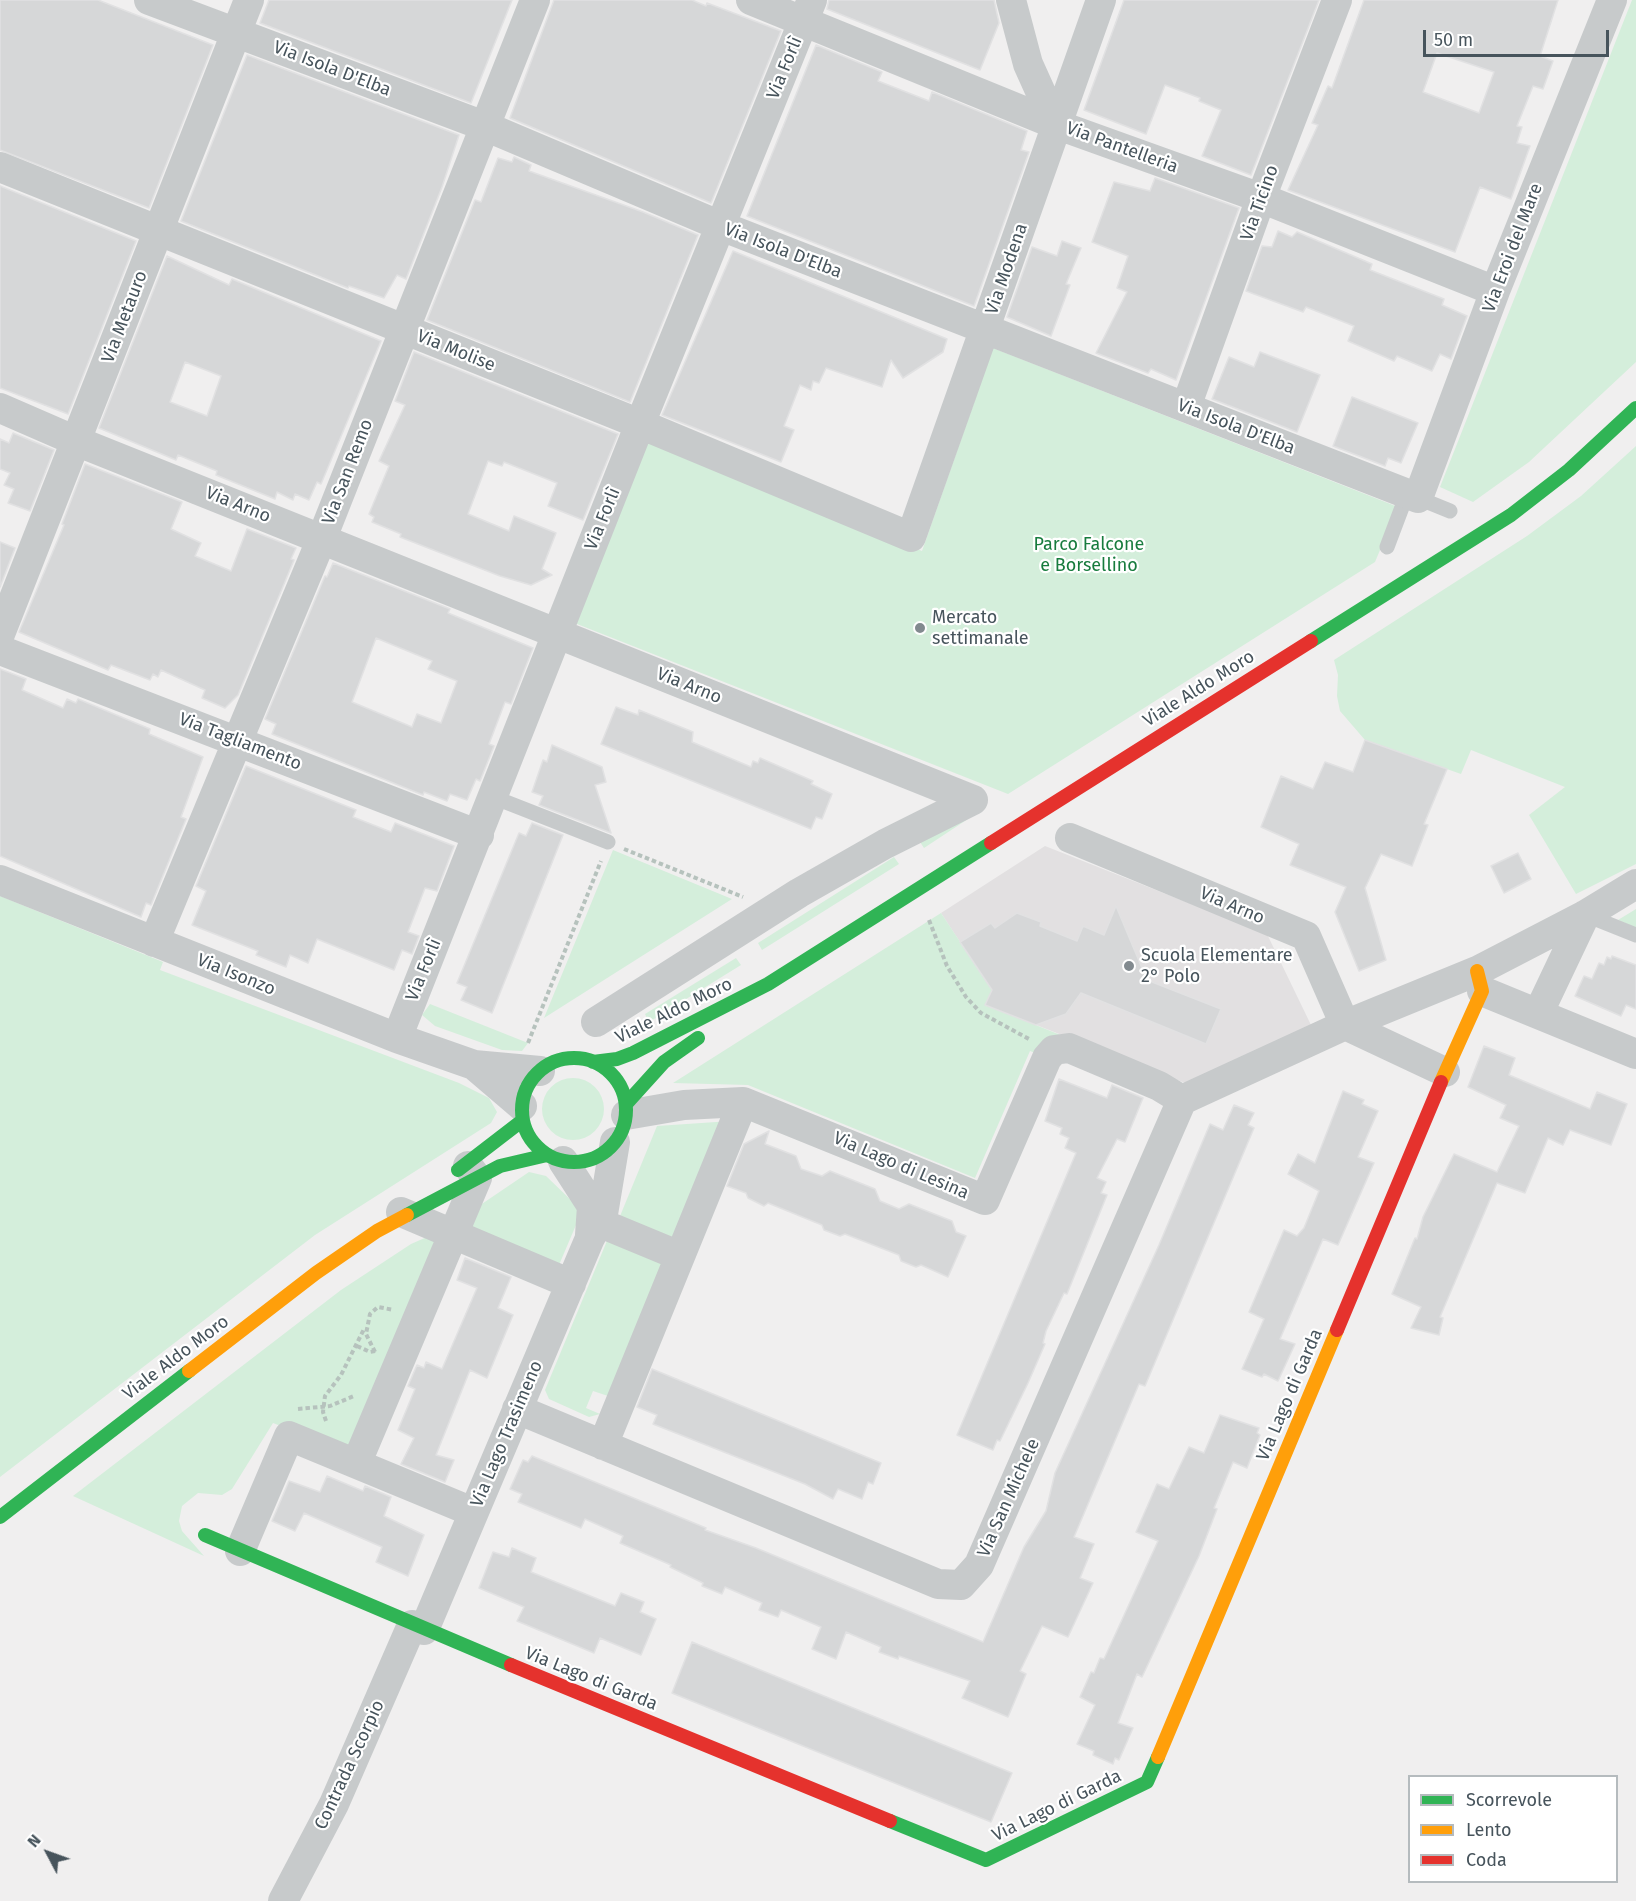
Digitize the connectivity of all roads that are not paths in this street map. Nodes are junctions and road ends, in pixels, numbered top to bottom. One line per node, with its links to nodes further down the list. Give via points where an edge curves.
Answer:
1 (149, 0): 10 (street, Via Isola D'Elba)
2 (249, 0): 10 (street, Via Metauro)
3 (536, 0): 12 (street, Via San Remo)
4 (751, 0): 9 (street, Via Pantelleria)
5 (1011, 0): 11 (street, via 1028,64)
6 (1101, 0): 11 (street, Via Modena)
7 (1337, 0): 14 (street, Via Ticino)
8 (1612, 0): 17 (street, Via Eroi del Mare)
9 (808, 10): 11 (street, Via Pantelleria); 15 (street, Via Forlì)
10 (236, 33): 12 (street, Via Isola D'Elba); 16 (street, Via Metauro)
11 (1055, 124): 14 (street, Via Pantelleria); 19 (street, Via Modena)
12 (487, 128): 15 (street, Via Isola D'Elba); 18 (street, Via San Remo)
13 (0, 166): 16 (street, Via Molise)
14 (1261, 198): 17 (street, Via Pantelleria); 20 (street, Via Ticino)
15 (720, 226): 19 (street, Via Isola D'Elba); 23 (street, Via Forlì)
16 (159, 229): 18 (street, Via Molise); 24 (street, Via Metauro)
17 (1495, 291): 25 (street, Via Eroi del Mare)
18 (404, 330): 23 (street, Via Molise); 28 (street, Via San Remo)
19 (986, 330): 20 (street, Via Isola D'Elba); 27 (street, Via Modena)
20 (1186, 407): 25 (street, Via Isola D'Elba)
21 (0, 408): 24 (street, Via Arno)
22 (1636, 408): 44 (main road, Viale Aldo Moro, via 1569,470 1511,515)
23 (640, 424): 27 (street, Via Molise); 31 (street, Via Forlì)
24 (76, 441): 28 (street, Via Arno); 30 (street, Via Metauro)
25 (1413, 496): 26 (lane); 29 (lane)
26 (1450, 511)
27 (911, 537)
28 (322, 538): 31 (street, Via Arno); 33 (street, Via San Remo)
29 (1387, 547)
30 (0, 634)
31 (557, 634): 34 (street, Via Forlì); 46 (street, Via Arno, via 973,800 885,844)
32 (0, 650): 33 (street, Via Tagliamento)
33 (239, 742): 35 (street, Via Tagliamento); 42 (street, Via San Remo)
34 (494, 797): 35 (street, Via Forlì); 37 (lane)
35 (479, 835): 48 (street, Via Forlì)
36 (1070, 838): 47 (street, Via Arno, via 1306,936)
37 (608, 842)
38 (0, 880): 42 (street, Via Isonzo)
39 (1636, 884): 40 (street)
40 (1585, 915): 41 (lane); 43 (street); 45 (street)
41 (1636, 935)
42 (154, 942): 48 (street, Via Isonzo)
43 (1480, 981): 45 (street); 47 (street); 53 (main road, Via Lago di Garda)
44 (768, 984): 51 (main road, Viale Aldo Moro, via 633,1053); 56 (main road, Viale Aldo Moro, via 664,1062)
45 (1538, 1014): 49 (street)
46 (596, 1022)
47 (1345, 1025): 53 (street); 54 (street)
48 (397, 1038): 52 (street, Via Isonzo)
49 (1636, 1054)
50 (531, 1061): 51 (main road, Viale Aldo Moro); 52 (street); 57 (main road, via 531,1081)
51 (593, 1062): 56 (main road, Viale Aldo Moro, via 619,1082)
52 (474, 1065): 57 (street)
53 (1445, 1072): 73 (main road, Via Lago di Garda, via 1147,1782 986,1860)
54 (1182, 1100): 55 (street, Via Lago di Lesina, via 1159,1086 1069,1048 1054,1050 1047,1058 985,1200); 67 (street, Via San Michele, via 979,1566 961,1585 938,1584)
55 (743, 1102): 56 (street, Via Lago di Lesina); 64 (street)
56 (626, 1109): 58 (main road, Viale Aldo Moro)
57 (522, 1113): 59 (main road, via 532,1140); 60 (main road, Viale Aldo Moro)
58 (615, 1142): 59 (main road, Viale Aldo Moro, via 592,1159); 62 (street, Via Lago Trasimeno, via 606,1205)
59 (555, 1158): 60 (main road, Viale Aldo Moro); 62 (street, via 592,1206)
60 (472, 1171): 61 (main road, Viale Aldo Moro); 63 (street)
61 (403, 1213): 63 (street); 70 (main road, Viale Aldo Moro, via 316,1273)
62 (594, 1227): 64 (street); 65 (street, Via Lago Trasimeno)
63 (452, 1234): 65 (street); 68 (street)
64 (680, 1256): 67 (street)
65 (571, 1284): 66 (street, Via Lago Trasimeno)
66 (517, 1409): 67 (street, Via San Michele); 69 (street, Via Lago Trasimeno)
67 (603, 1445)
68 (357, 1462): 69 (street); 72 (street, via 290,1436)
69 (473, 1512): 73 (street, Via Lago Trasimeno)
70 (0, 1517)
71 (205, 1535): 72 (main road, Via Lago di Garda)
72 (240, 1551): 73 (main road, Via Lago di Garda)
73 (418, 1628): 74 (street, Contrada Scorpio)
74 (283, 1901)

